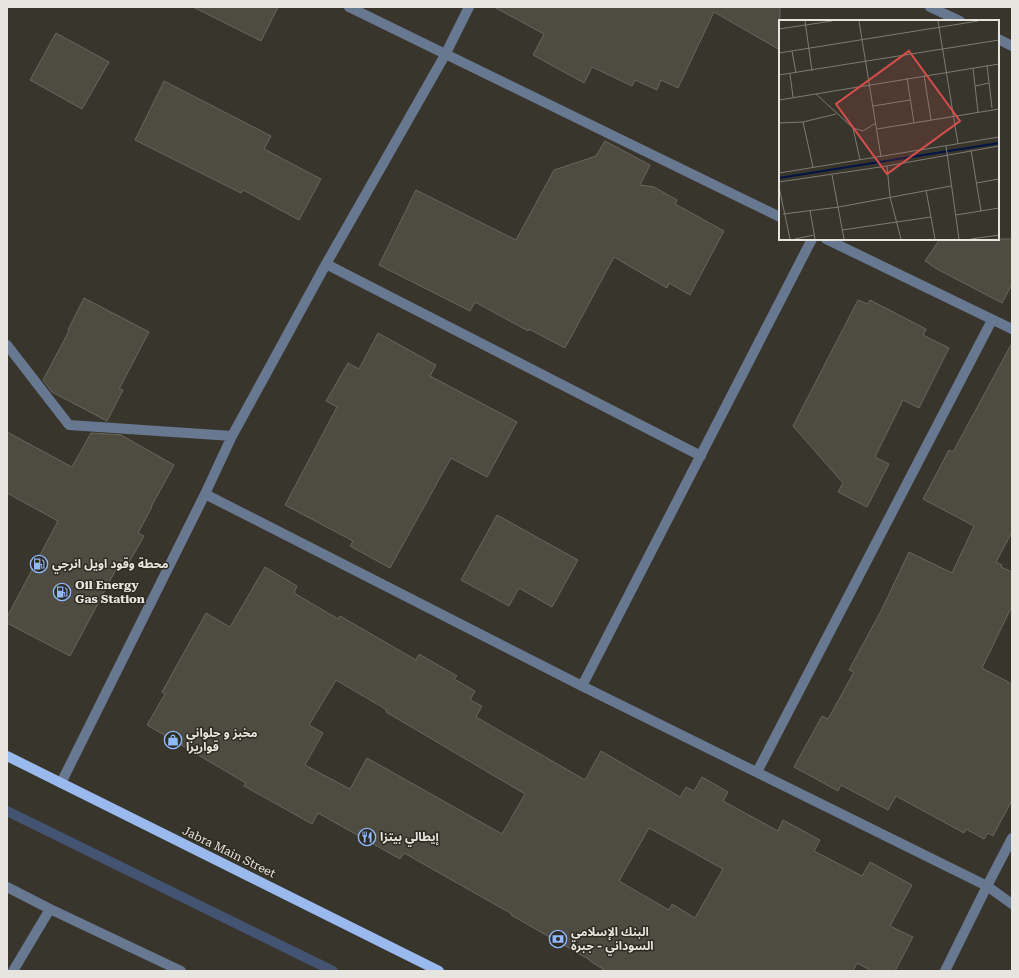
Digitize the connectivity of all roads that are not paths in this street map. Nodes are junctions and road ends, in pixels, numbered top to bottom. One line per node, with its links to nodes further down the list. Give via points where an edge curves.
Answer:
1 (349, 7): 7 (street)
2 (469, 7): 7 (street)
3 (930, 7): 4 (street)
4 (958, 20)
5 (999, 40): 6 (street)
6 (1012, 46)
7 (445, 55): 8 (street); 11 (street)
8 (779, 217)
9 (811, 240): 16 (street)
10 (828, 240): 12 (street)
11 (326, 264): 15 (street); 16 (street)
12 (992, 320): 13 (street); 20 (street)
13 (1012, 329)
14 (7, 345): 15 (street, via 68,425)
15 (232, 436): 17 (street)
16 (701, 456): 18 (street)
17 (205, 494): 18 (street); 21 (street)
18 (582, 686): 20 (street)
19 (7, 756): 21 (main road, Jabra Main Street)
20 (757, 772): 23 (street)
21 (61, 783): 29 (main road, Jabra Main Street)
22 (1012, 838): 23 (street)
23 (986, 886): 25 (street); 30 (street)
24 (7, 887): 26 (street)
25 (1012, 904)
26 (50, 909): 27 (street); 28 (street)
27 (13, 971)
28 (181, 971)
29 (439, 971)
30 (946, 971)

